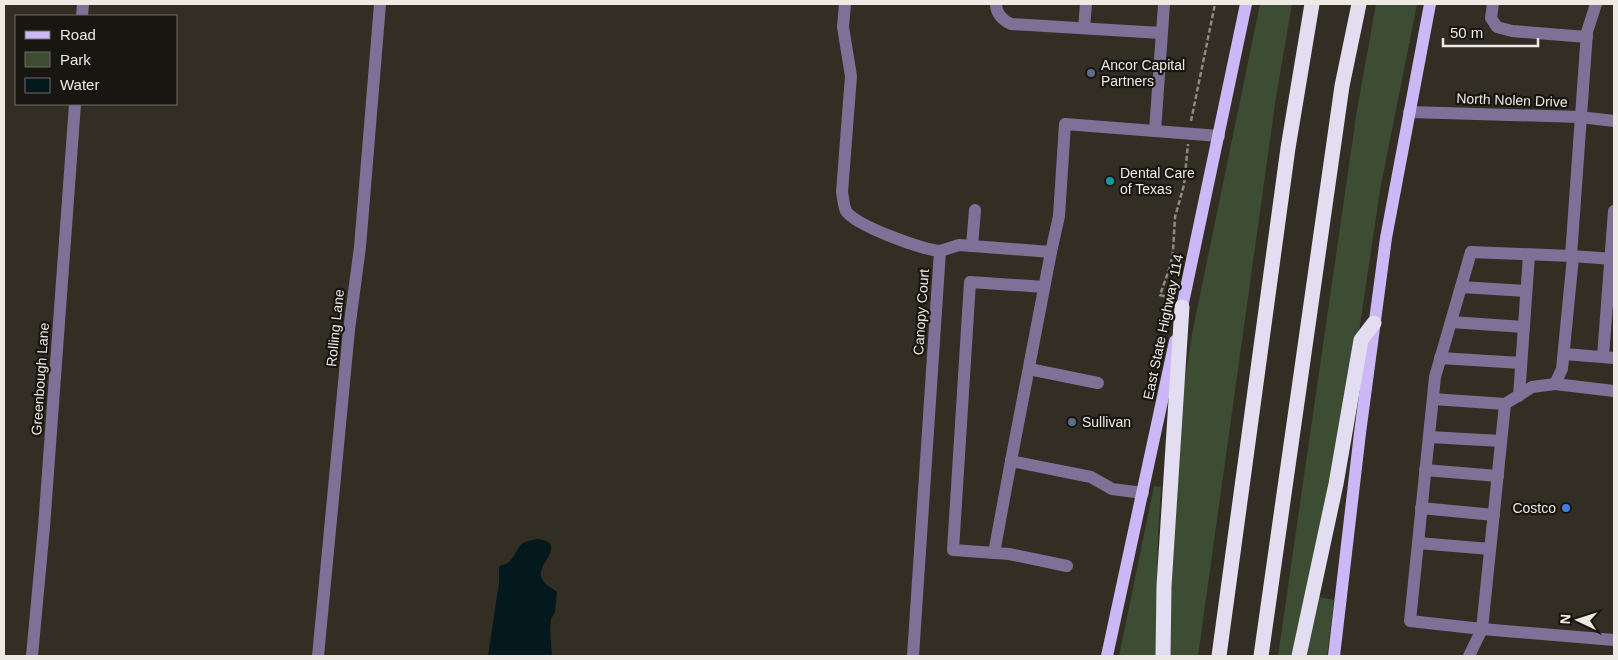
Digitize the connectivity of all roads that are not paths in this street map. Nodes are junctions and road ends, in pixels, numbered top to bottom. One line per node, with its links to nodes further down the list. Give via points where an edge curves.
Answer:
1 (380, 4): 62 (street, Rolling Lane, via 360,247 348,330)
2 (845, 4): 24 (street, Canopy Court, via 843,27 851,76 842,192 846,211 858,222 926,249)
3 (996, 4): 12 (street, via 997,12 1011,24)
4 (1086, 4): 12 (street)
5 (1164, 4): 13 (street)
6 (1246, 4): 20 (main road, East State Highway 114)
7 (1312, 4): 66 (highway, via 1288,148)
8 (1359, 4): 67 (highway, via 1340,96)
9 (1430, 4): 16 (main road)
10 (1493, 4): 14 (street, via 1491,18 1497,27)
11 (1596, 4): 14 (street)
12 (1084, 28): 13 (street)
13 (1161, 33): 19 (street)
14 (1587, 37): 17 (street)
15 (75, 105): 61 (street, Greenbough Lane)
16 (1409, 112): 17 (street, North Nolen Drive); 34 (main road)
17 (1580, 117): 18 (street, North Nolen Drive); 27 (street)
18 (1614, 120)
19 (1155, 131): 20 (street); 25 (street, via 1066,124 1059,216)
20 (1219, 136): 32 (main road, East State Highway 114)
21 (975, 210): 23 (street)
22 (1614, 211): 28 (street)
23 (972, 246): 24 (street, via 958,245); 25 (street)
24 (940, 251): 63 (street, Canopy Court)
25 (1051, 252): 29 (street)
26 (1529, 254): 27 (street); 30 (street, via 1471,252); 31 (street)
27 (1572, 256): 28 (street); 36 (street)
28 (1612, 259): 38 (street)
29 (1044, 287): 40 (street); 57 (street, via 970,282 954,550)
30 (1461, 287): 31 (street); 33 (street)
31 (1526, 291): 35 (street)
32 (1183, 304): 52 (main road, East State Highway 114); 65 (highway, via 1164,586)
33 (1451, 322): 35 (street); 37 (street)
34 (1374, 323): 68 (highway, via 1361,340 1336,484); 69 (main road)
35 (1524, 326): 39 (street)
36 (1564, 354): 38 (street); 42 (street)
37 (1440, 358): 39 (street); 45 (street)
38 (1609, 358)
39 (1521, 363): 44 (street)
40 (1029, 370): 41 (street); 49 (street)
41 (1098, 383)
42 (1555, 384): 43 (street); 44 (street, via 1532,386)
43 (1614, 390)
44 (1519, 396): 46 (street)
45 (1433, 399): 46 (street); 47 (street)
46 (1505, 404): 48 (street)
47 (1429, 437): 48 (street); 50 (street)
48 (1501, 441): 51 (street)
49 (1011, 461): 52 (street, via 1091,477 1112,489); 57 (street)
50 (1425, 470): 51 (street); 53 (street)
51 (1498, 476): 54 (street)
52 (1143, 493): 64 (main road, East State Highway 114)
53 (1421, 508): 54 (street); 55 (street)
54 (1494, 515): 56 (street)
55 (1418, 543): 56 (street); 59 (street, via 1410,621)
56 (1490, 549): 59 (street)
57 (994, 553): 58 (street)
58 (1067, 566)
59 (1482, 629): 60 (street); 70 (street)
60 (1614, 640)
61 (32, 656)
62 (318, 656)
63 (913, 656)
64 (1107, 656)
65 (1163, 656)
66 (1219, 656)
67 (1262, 656)
68 (1299, 656)
69 (1334, 656)
70 (1469, 656)

